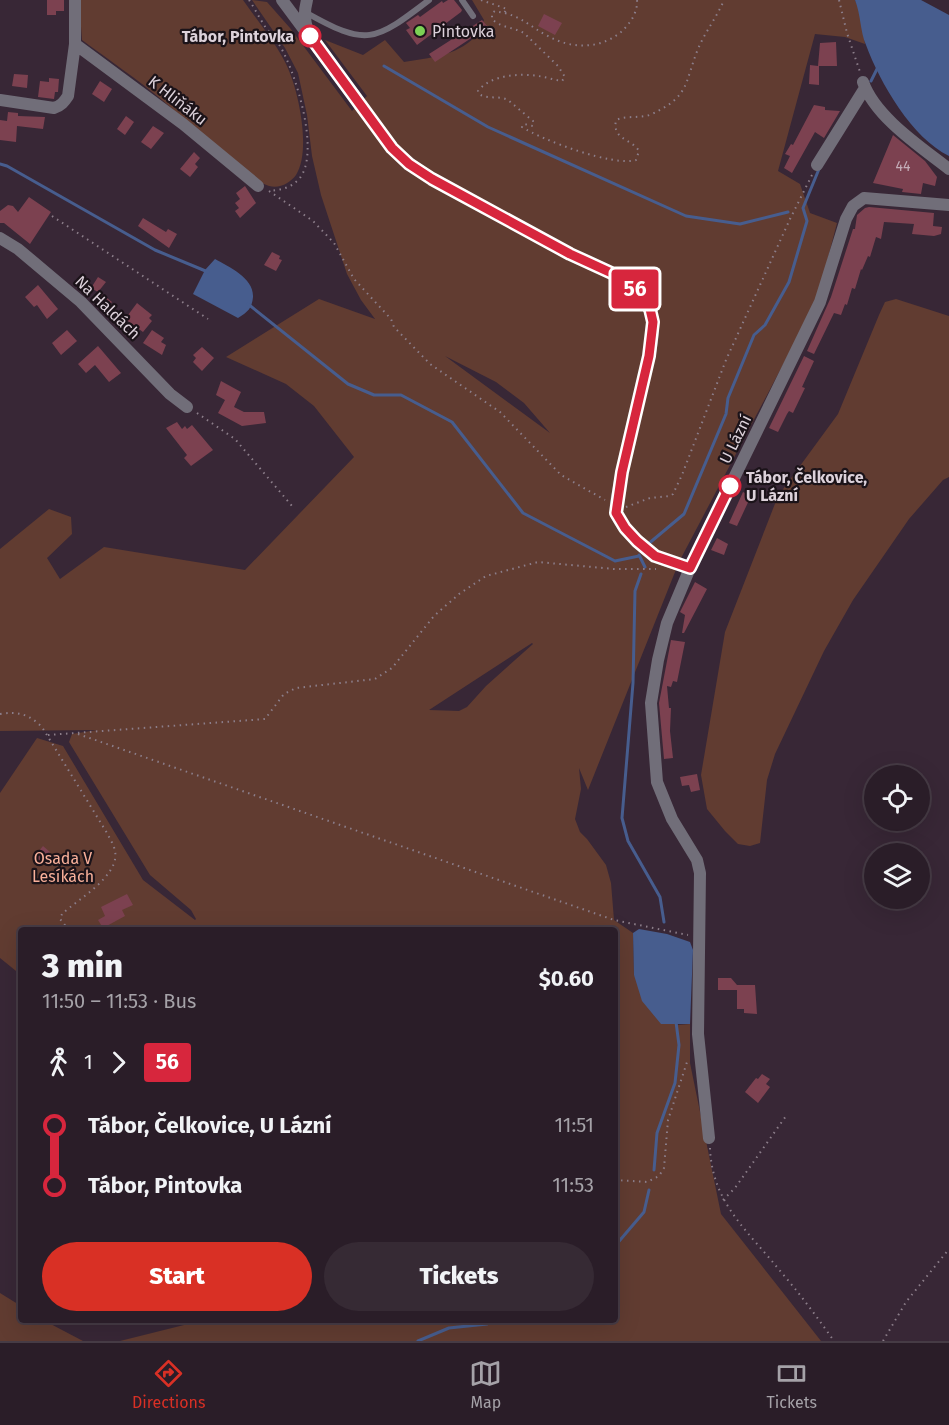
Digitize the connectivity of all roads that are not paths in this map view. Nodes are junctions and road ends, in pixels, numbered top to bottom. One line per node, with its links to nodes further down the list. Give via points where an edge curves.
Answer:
1 (75, 0): 8 (street)
2 (282, 0): 7 (street)
3 (429, 0): 5 (lane, via 395,26 375,35 352,36 330,27)
4 (462, 0): 6 (lane)
5 (306, 6): 7 (street, via 305,22)
6 (473, 16)
7 (310, 36): 16 (street, via 392,148 409,164 570,254 618,276 632,285 650,309 653,322 649,356 616,510 631,534 655,556)
8 (75, 44): 9 (street, via 68,96 60,106); 12 (street, K Hliňáku, via 183,124)
9 (0, 100)
10 (817, 165): 11 (street, via 864,85 886,117)
11 (949, 169)
12 (258, 186)
13 (949, 205): 16 (street, U Lázní, via 864,198 853,206 820,302)
14 (0, 238): 15 (street, Na Haldách, via 81,302)
15 (187, 407)
16 (690, 568): 17 (street, U Lázní, via 667,623 651,703 657,782 700,873 698,1034)
17 (709, 1138)

